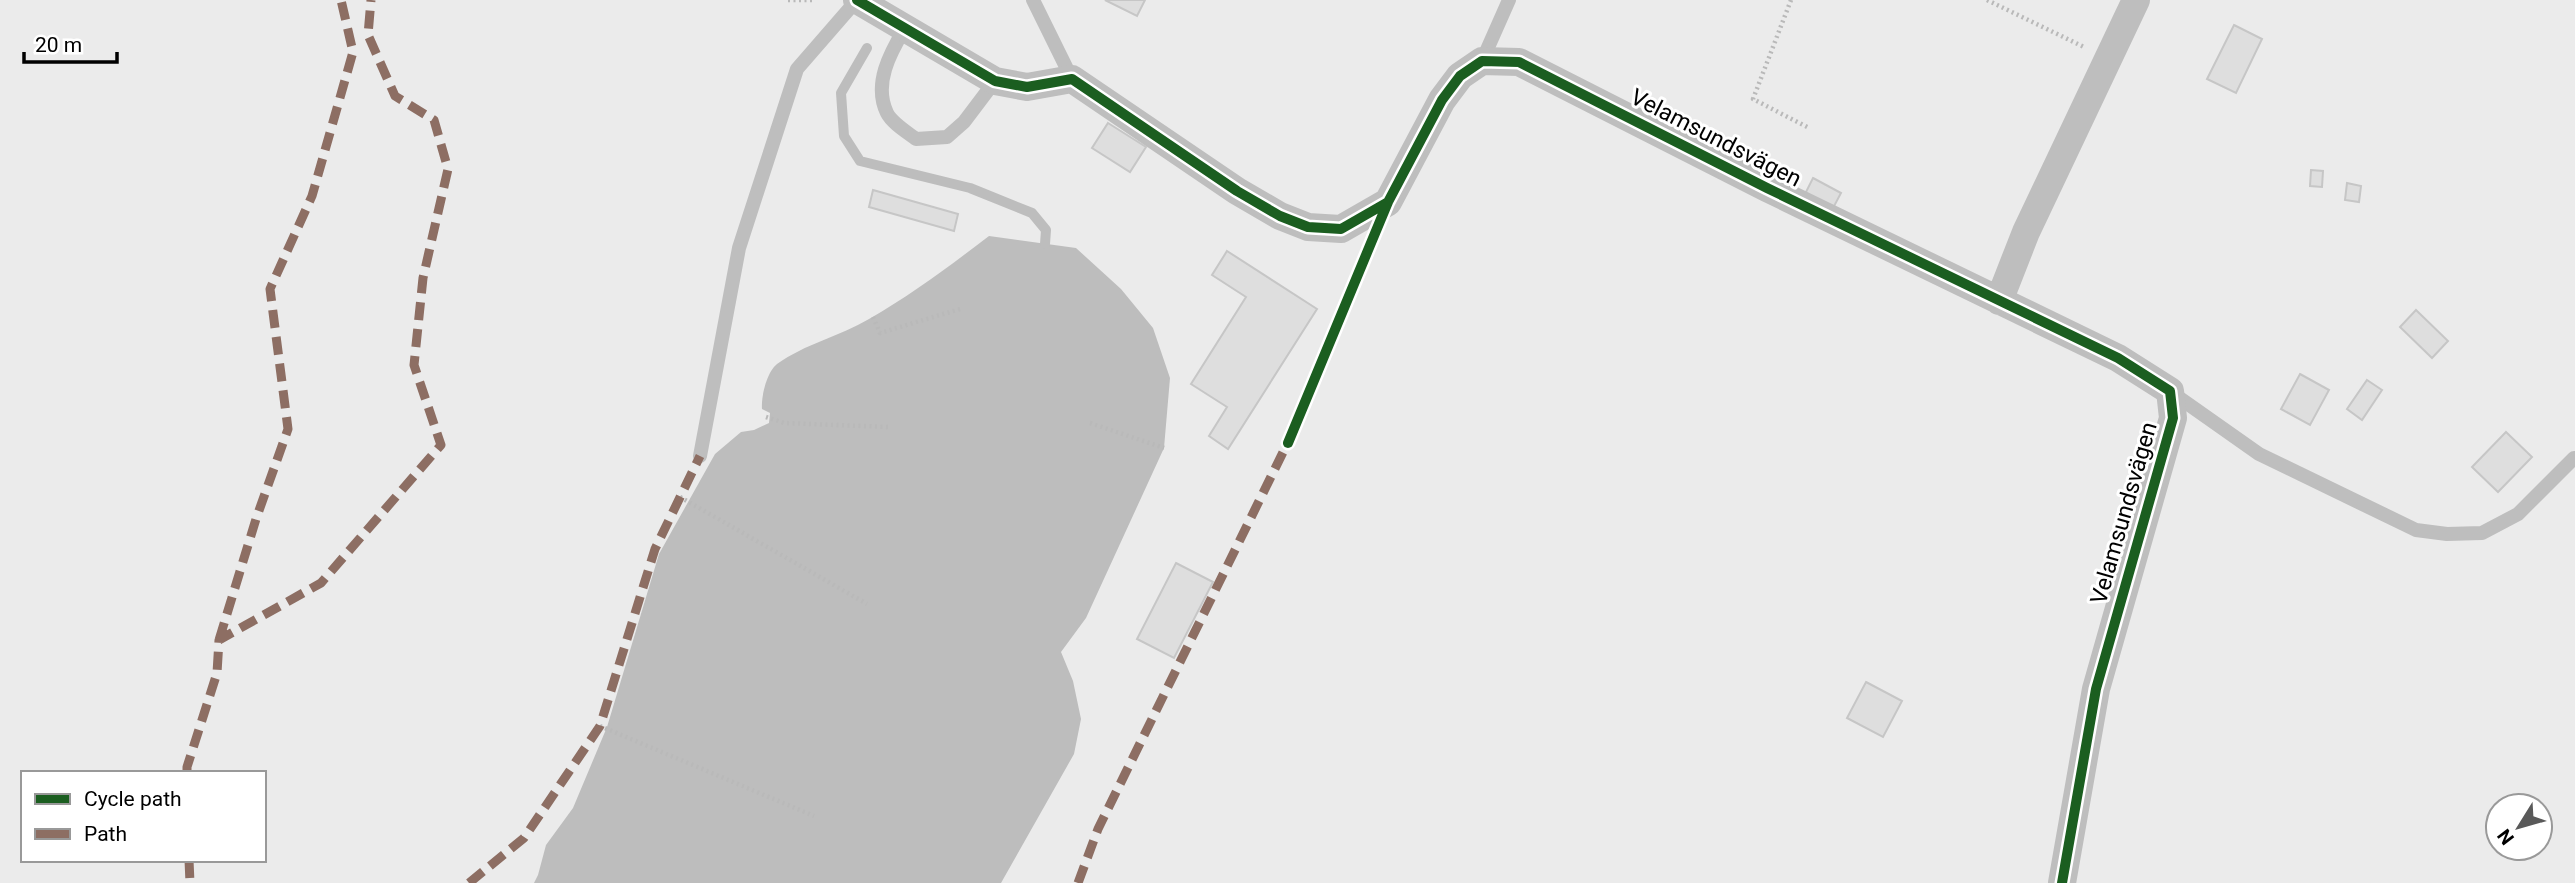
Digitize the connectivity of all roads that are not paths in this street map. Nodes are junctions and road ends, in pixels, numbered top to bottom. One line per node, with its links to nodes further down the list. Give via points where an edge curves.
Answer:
1 (857, 0): 5 (street); 11 (lane, via 797,69 739,248)
2 (1034, 0): 7 (lane)
3 (1509, 0): 6 (lane)
4 (2136, 0): 9 (street, via 2026,232)
5 (905, 28): 8 (street); 8 (lane, via 889,55 883,98 887,114 916,139 947,137)
6 (1482, 61): 7 (street, via 1460,76 1442,100 1388,202 1341,229 1308,227 1280,216); 9 (street, Velamsundsvägen, via 1519,62)
7 (1072, 79): 8 (street, via 1027,87)
8 (995, 81)
9 (1999, 301): 10 (street, Velamsundsvägen, via 2118,358)
10 (2170, 391): 12 (lane, via 2259,454 2416,530 2482,533 2518,514); 13 (street, Velamsundsvägen, via 2173,418 2096,689)
11 (700, 456)
12 (2574, 458)
13 (2062, 883)

